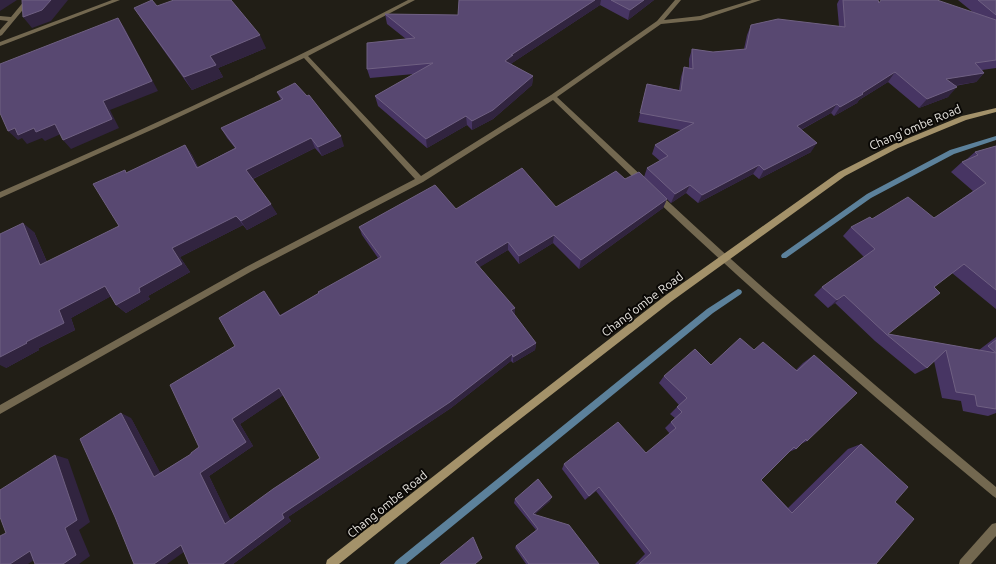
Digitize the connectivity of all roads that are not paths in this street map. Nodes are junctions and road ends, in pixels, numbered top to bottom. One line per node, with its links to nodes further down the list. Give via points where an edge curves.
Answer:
1 (28, 0): 7 (street)
2 (117, 0): 10 (street)
3 (412, 0): 11 (street)
4 (678, 0): 8 (street)
5 (758, 0): 8 (street, via 701,18)
6 (0, 18): 7 (street)
7 (11, 19): 9 (street)
8 (659, 22): 12 (street)
9 (0, 34)
10 (0, 44)
11 (305, 56): 14 (street); 15 (street, via 183,114)
12 (553, 97): 14 (street); 16 (street)
13 (996, 110): 16 (street, Chang'ombe Road, via 964,118 896,146 842,174)
14 (420, 180): 17 (street, via 248,269)
15 (0, 195)
16 (723, 258): 18 (street, via 870,388); 20 (street, Chang'ombe Road, via 494,434)
17 (0, 410)
18 (996, 493)
19 (996, 528): 21 (street)
20 (331, 564)
21 (964, 564)

